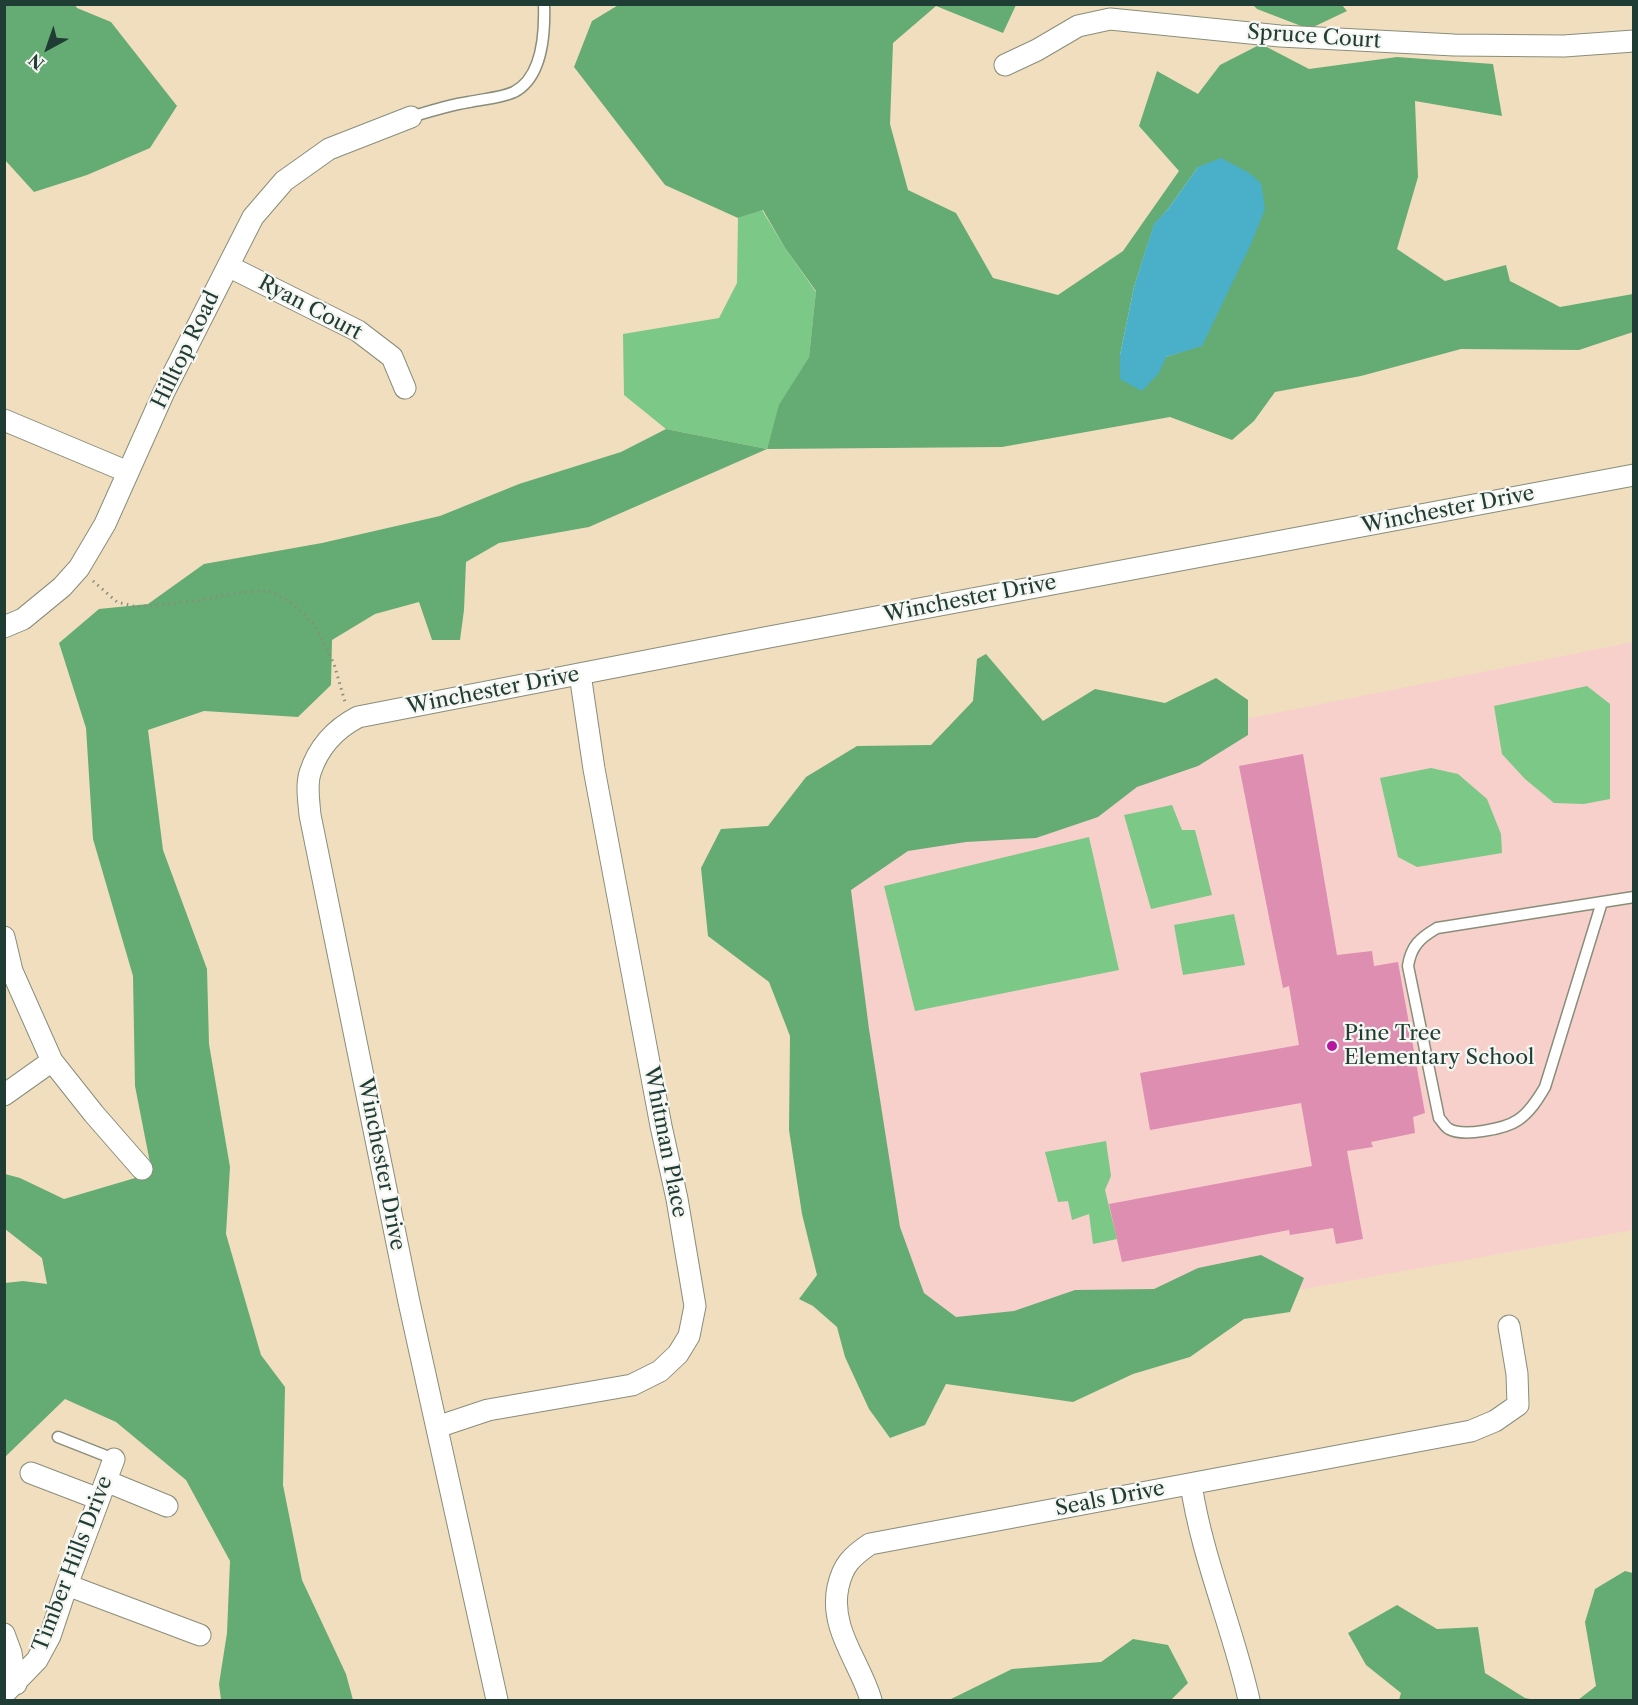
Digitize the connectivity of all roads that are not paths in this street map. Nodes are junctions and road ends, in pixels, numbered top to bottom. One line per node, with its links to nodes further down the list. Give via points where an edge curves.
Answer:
1 (544, 4): 4 (lane, via 545,25 539,56 523,86 505,95)
2 (1634, 41): 3 (street, Spruce Court, via 1564,46 1454,45 1280,36 1110,19 1078,26)
3 (1005, 64)
4 (411, 117): 5 (street, Hilltop Road, via 329,149 284,181 253,217)
5 (228, 266): 6 (street, Ryan Court, via 358,331 392,357); 8 (street, Hilltop Road)
6 (405, 388)
7 (4, 420): 8 (street)
8 (128, 472): 10 (street, Hilltop Road, via 105,524 79,568 23,619)
9 (1634, 475): 11 (street, Winchester Drive)
10 (4, 627)
11 (580, 674): 19 (street, Whitman Place, via 598,792 695,1306 689,1336 678,1354 660,1371 632,1385 488,1410); 19 (street, Winchester Drive, via 358,717 326,742 310,773 310,815)
12 (1634, 897): 13 (lane)
13 (1602, 902): 13 (lane, via 1437,928 1419,940 1410,953 1408,966 1439,1118 1449,1129 1466,1133 1502,1128 1518,1120 1535,1103 1545,1087)
14 (4, 937): 15 (street, via 12,971)
15 (52, 1061): 16 (street); 17 (street)
16 (4, 1095)
17 (142, 1169)
18 (1509, 1326): 23 (street, Seals Drive, via 1518,1405 1495,1421 1471,1431)
19 (437, 1427): 30 (street, Winchester Drive)
20 (58, 1437): 21 (lane)
21 (114, 1459): 24 (street, Timber Hills Drive)
22 (31, 1473): 24 (street)
23 (1191, 1484): 31 (street, Seals Drive, via 870,1544 855,1554 842,1571 836,1599 837,1621); 32 (street, via 1196,1516)
24 (103, 1490): 25 (street); 26 (street, Timber Hills Drive)
25 (167, 1506)
26 (67, 1584): 28 (street); 29 (street, Timber Hills Drive, via 50,1636 37,1660)
27 (4, 1634): 29 (street, via 11,1653)
28 (200, 1635)
29 (10, 1689)
30 (497, 1701)
31 (871, 1701)
32 (1249, 1701)

